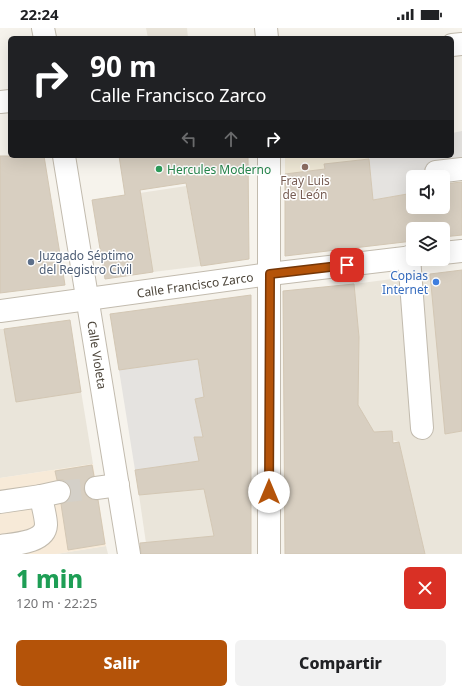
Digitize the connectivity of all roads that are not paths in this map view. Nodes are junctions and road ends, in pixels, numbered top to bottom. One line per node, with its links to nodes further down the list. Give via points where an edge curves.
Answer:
1 (64, 158): 10 (street, Calle Violeta)
2 (269, 158): 9 (street)
3 (462, 169): 4 (street)
4 (450, 170)
5 (462, 251): 6 (street)
6 (450, 252)
7 (406, 258): 9 (street, Calle Francisco Zarco)
8 (412, 266): 12 (street)
9 (270, 274): 10 (street, Calle Francisco Zarco); 18 (street)
10 (88, 300): 11 (street, Calle Francisco Zarco); 13 (street, Calle Violeta)
11 (0, 311)
12 (422, 428)
13 (118, 485): 14 (street); 17 (street, Calle Violeta)
14 (96, 488)
15 (0, 502): 16 (street, via 50,494 46,526 42,534 33,541)
16 (0, 546)
17 (129, 554)
18 (269, 554)

